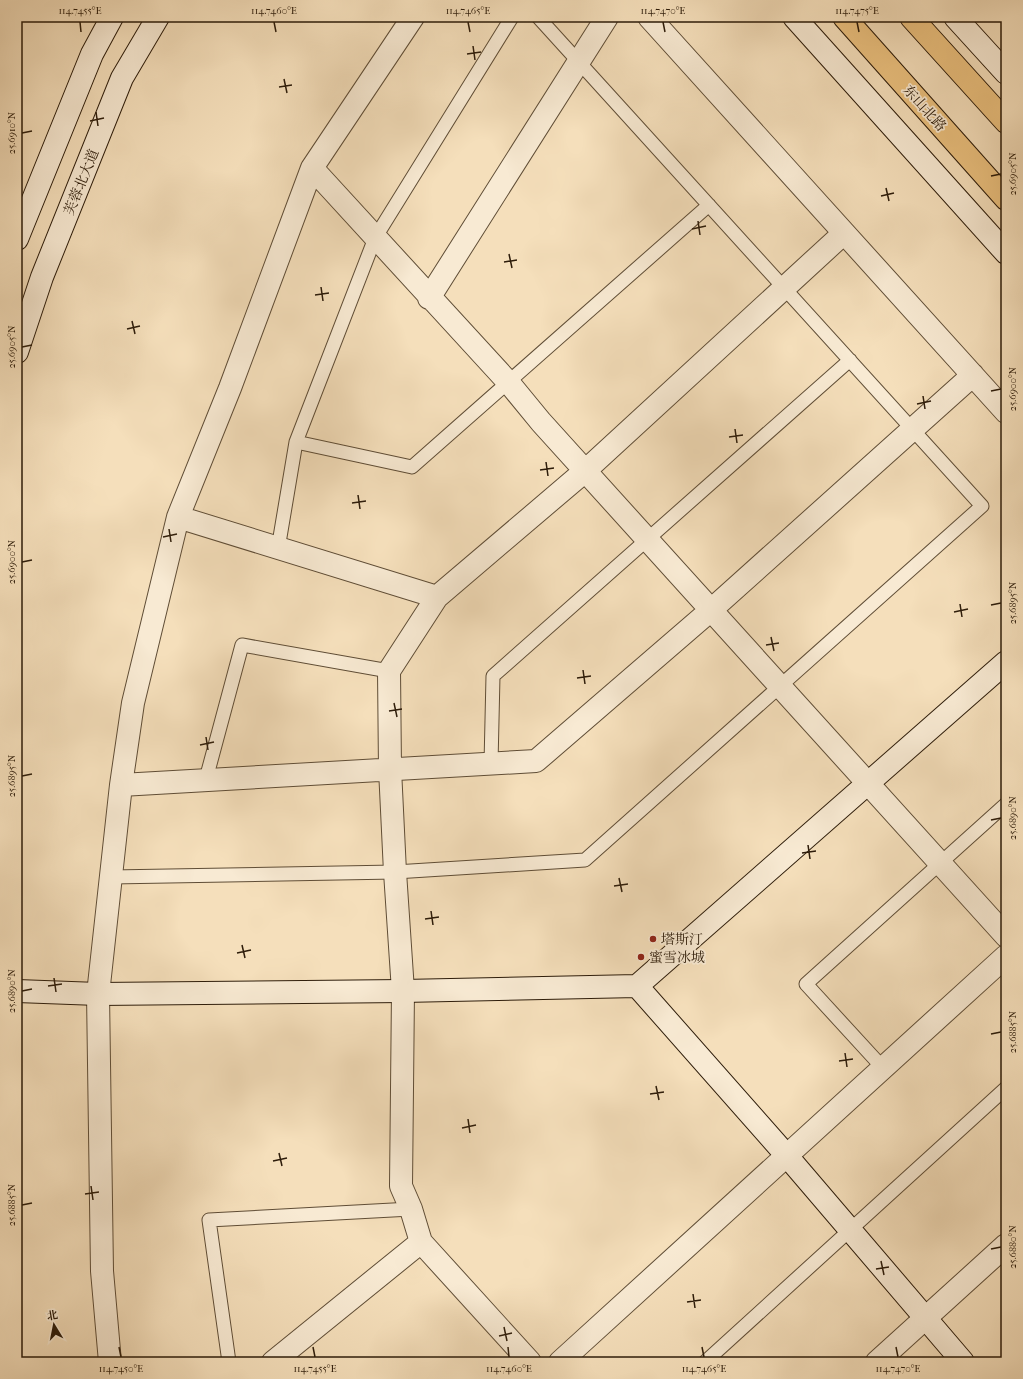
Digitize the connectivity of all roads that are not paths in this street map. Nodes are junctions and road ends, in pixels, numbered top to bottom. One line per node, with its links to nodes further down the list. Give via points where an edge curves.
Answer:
1 (112, 17): 20 (street, via 92,54)
2 (158, 17): 24 (street, 芙蓉北大道, via 122,78 42,277)
3 (414, 17): 15 (street)
4 (512, 17): 19 (lane)
5 (538, 17): 12 (lane)
6 (607, 17): 12 (street)
7 (649, 17): 18 (street)
8 (794, 17): 21 (street)
9 (844, 17): 16 (main road, 东山北路)
10 (911, 17): 14 (main road)
11 (955, 17): 13 (street)
12 (579, 61): 17 (lane); 23 (street)
13 (1006, 73)
14 (1006, 122)
15 (312, 168): 19 (street); 32 (street, via 230,388)
16 (1002, 195)
17 (709, 205): 22 (lane); 27 (lane)
18 (844, 233): 22 (street); 26 (street)
19 (375, 238): 23 (street); 30 (lane)
20 (17, 239)
21 (1006, 253)
22 (784, 288): 25 (lane); 31 (street)
23 (429, 298): 27 (street)
24 (17, 352)
25 (850, 360): 29 (lane); 33 (lane)
26 (973, 376): 28 (street); 29 (street)
27 (509, 384): 30 (lane, via 412,467); 31 (street)
28 (1006, 412)
29 (913, 429): 36 (street); 39 (lane, via 982,506)
30 (296, 442): 34 (lane)
31 (585, 471): 33 (street); 35 (street)
32 (178, 517): 34 (street); 44 (street, via 133,703)
33 (648, 539): 36 (street); 40 (lane, via 493,676)
34 (278, 549): 35 (street)
35 (436, 597): 38 (street)
36 (711, 610): 39 (street); 40 (street, via 536,761)
37 (1006, 662): 43 (street)
38 (389, 672): 41 (street); 42 (lane, via 242,645)
39 (780, 687): 43 (street); 47 (lane, via 585,860)
40 (491, 764): 41 (street)
41 (390, 770): 42 (street); 47 (street)
42 (206, 779): 44 (street)
43 (868, 784): 46 (street); 51 (street)
44 (121, 785): 48 (street)
45 (1006, 804): 46 (lane)
46 (939, 863): 49 (street); 55 (lane, via 806,984)
47 (395, 872): 48 (lane); 53 (street)
48 (111, 877): 54 (street)
49 (1006, 936)
50 (1006, 956): 55 (street)
51 (637, 986): 53 (street); 57 (street)
52 (17, 991): 54 (street)
53 (403, 991): 54 (street); 58 (street, via 401,1186)
54 (98, 994): 63 (street, via 102,1271)
55 (883, 1068): 57 (street)
56 (1006, 1088): 59 (lane)
57 (786, 1156): 59 (street); 67 (street)
58 (411, 1209): 60 (street); 64 (lane, via 209,1220)
59 (850, 1230): 62 (street); 68 (lane)
60 (421, 1242): 65 (street); 66 (street)
61 (1006, 1245): 62 (street)
62 (926, 1318): 69 (street); 70 (street)
63 (110, 1362)
64 (229, 1362)
65 (273, 1362)
66 (530, 1362)
67 (560, 1362)
68 (705, 1362)
69 (877, 1362)
70 (963, 1362)

